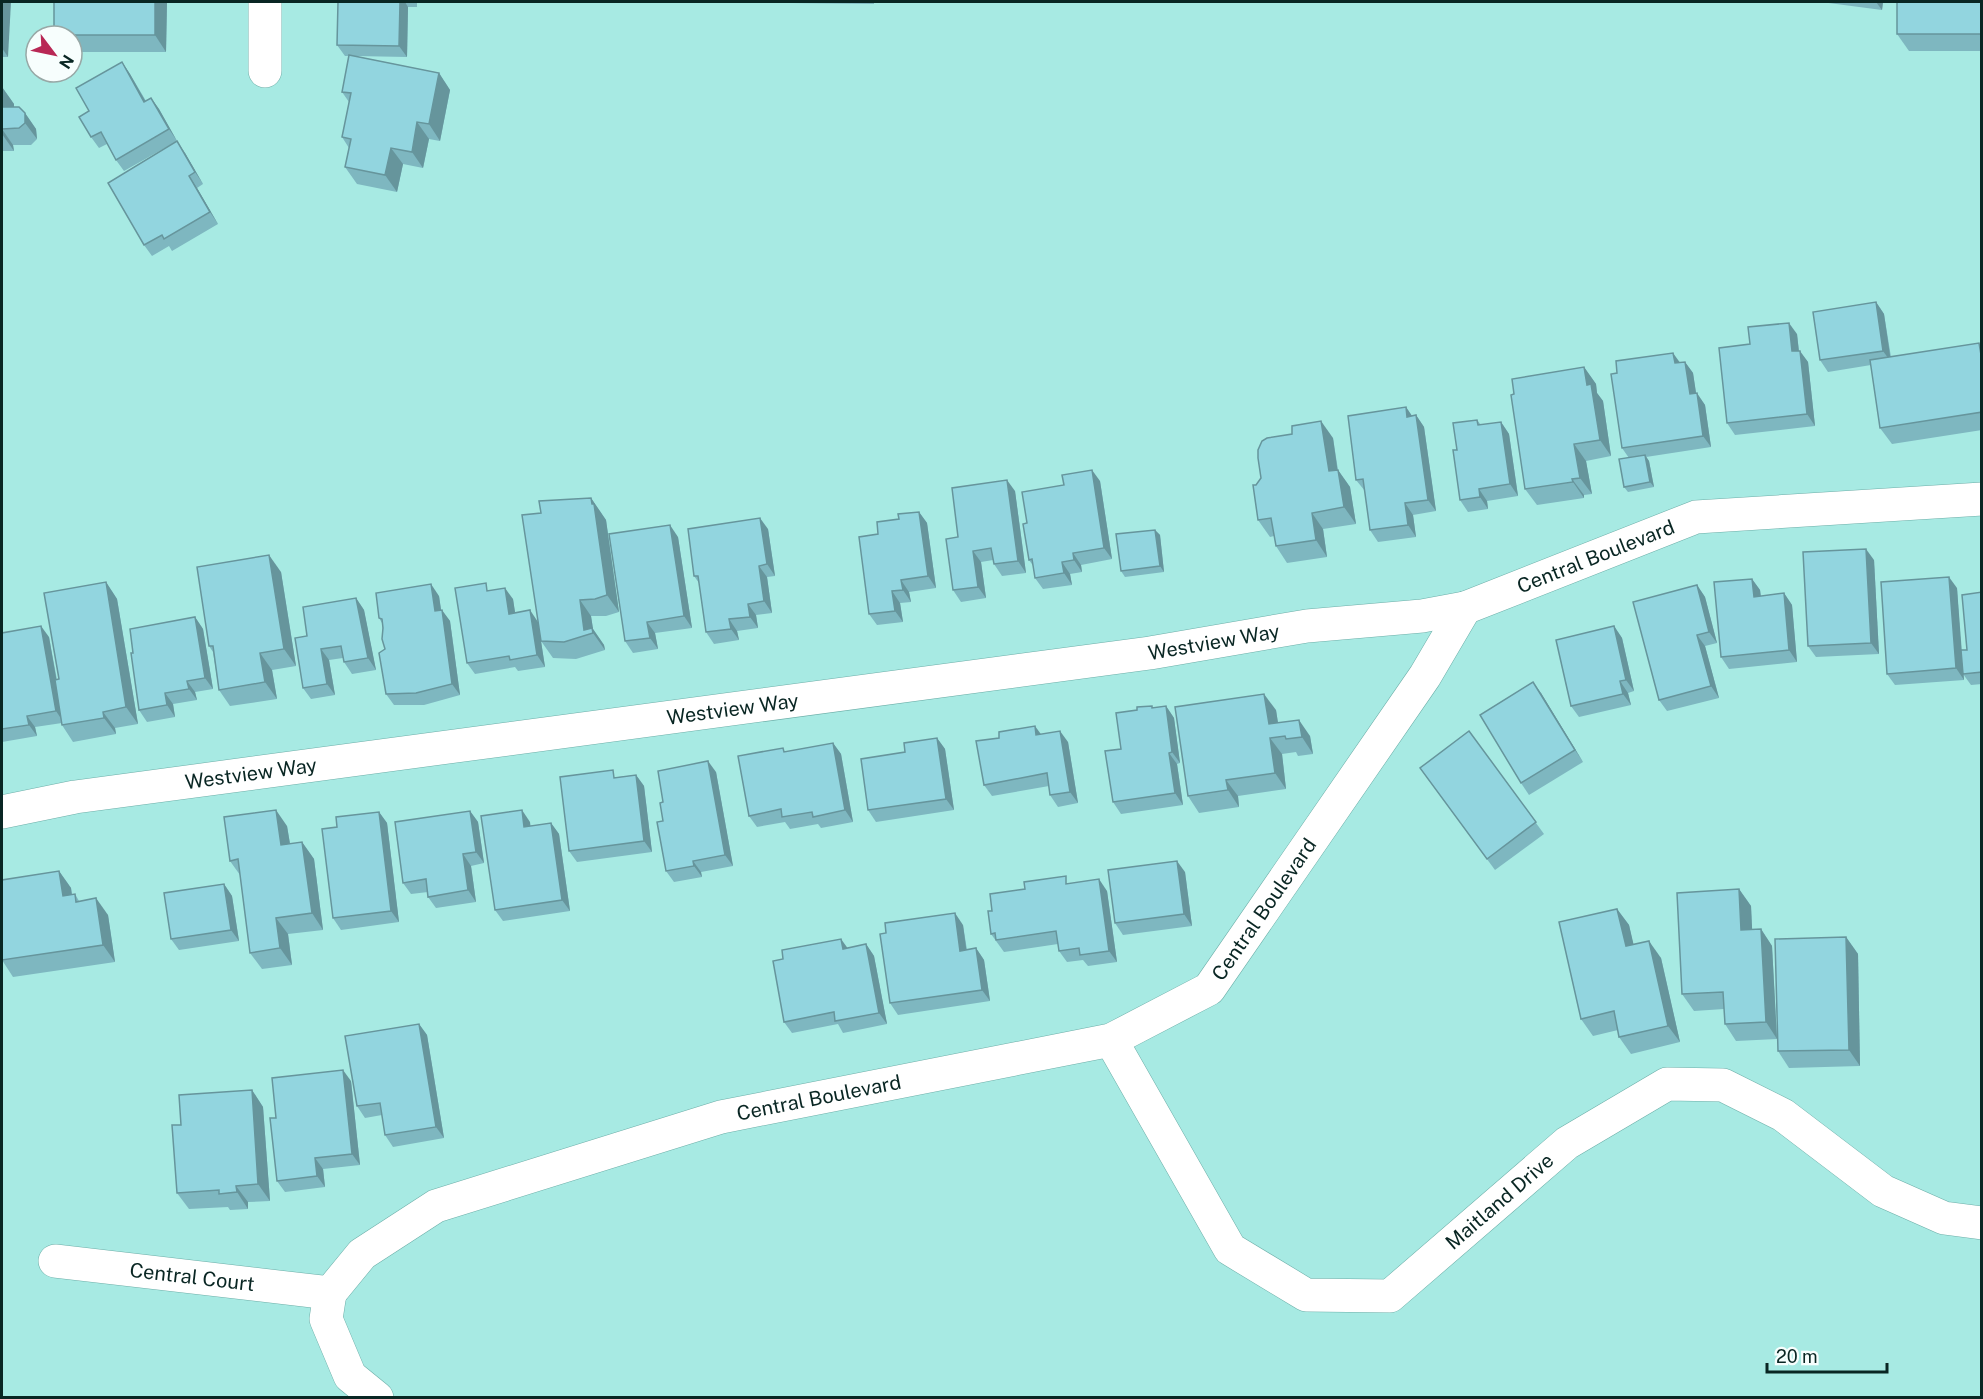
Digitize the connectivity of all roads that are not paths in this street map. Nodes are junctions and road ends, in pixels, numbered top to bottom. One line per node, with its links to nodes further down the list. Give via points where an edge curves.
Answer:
1 (265, 2): 2 (street)
2 (265, 71)
3 (1982, 499): 4 (street, Central Boulevard, via 1696,517)
4 (1465, 608): 5 (street, Westview Way, via 1422,616 1307,626 1126,656 75,797); 6 (street, Central Boulevard, via 1425,676 1209,989)
5 (2, 812)
6 (1111, 1040): 7 (street, Maitland Drive, via 1230,1250 1306,1295 1390,1296 1567,1143 1667,1084 1724,1085 1783,1114 1883,1191 1944,1218); 9 (street, Central Boulevard, via 720,1117 436,1206 362,1254)
7 (1982, 1223)
8 (55, 1262): 9 (street, Central Court)
9 (330, 1293): 10 (street, via 326,1319 350,1376)
10 (377, 1398)

